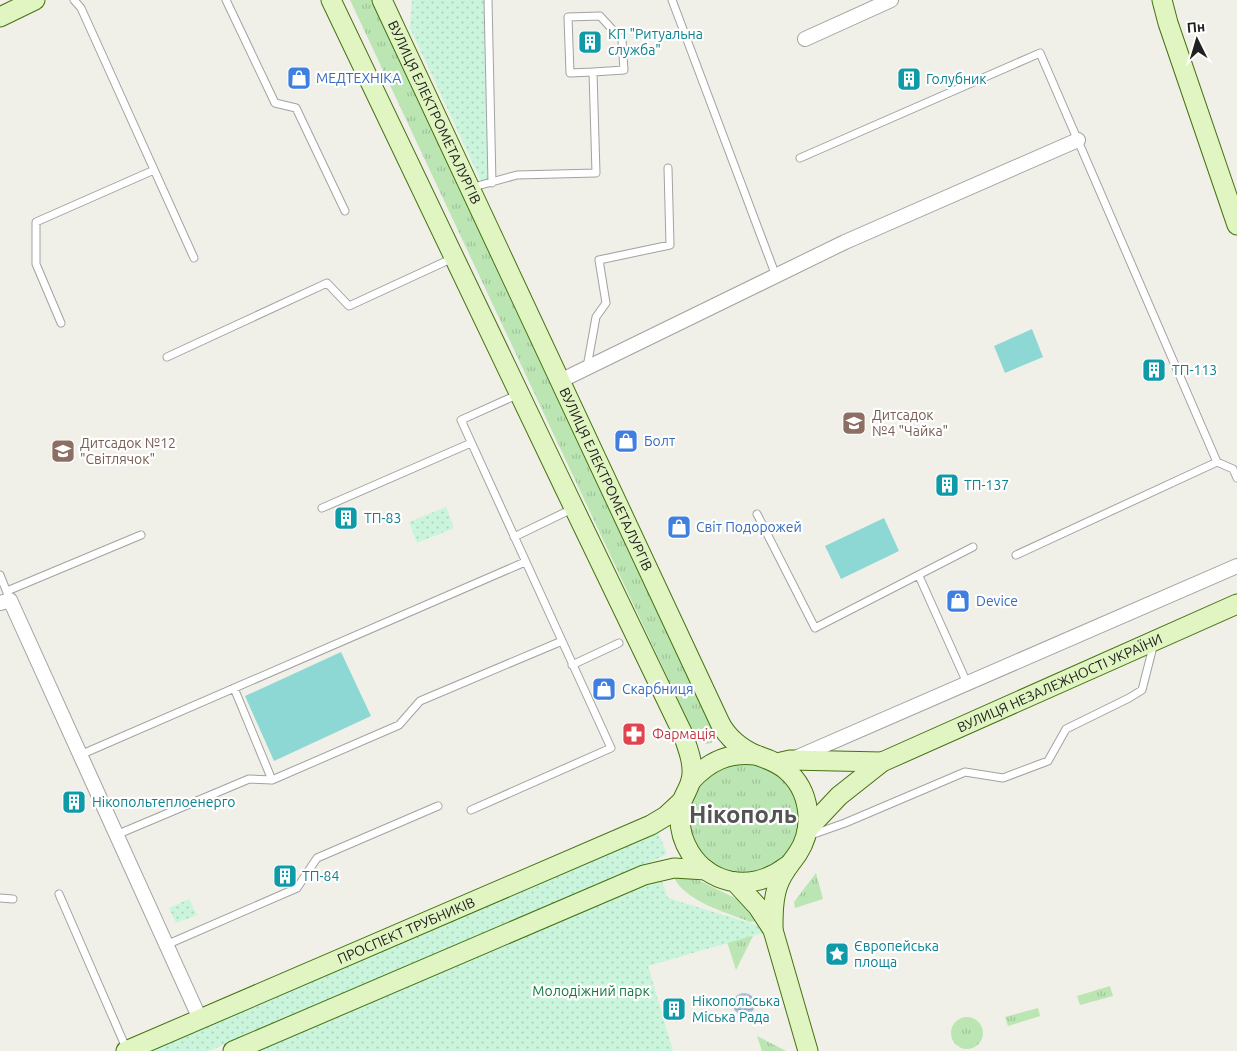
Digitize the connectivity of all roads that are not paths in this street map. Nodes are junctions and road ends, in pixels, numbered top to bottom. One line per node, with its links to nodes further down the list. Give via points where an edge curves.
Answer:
1 (35, 0): 10 (main road)
2 (74, 0): 16 (lane, via 81,8)
3 (226, 0): 20 (lane, via 275,104 296,108)
4 (330, 0): 23 (main road)
5 (382, 0): 18 (main road, ВУЛИЦЯ ЕЛЕКТРОМЕТАЛУРГІВ)
6 (488, 0): 17 (lane)
7 (672, 0): 24 (lane)
8 (891, 0): 11 (street)
9 (1162, 0): 19 (main road)
10 (0, 17)
11 (805, 39)
12 (593, 72): 12 (lane, via 624,70 622,40 600,16 568,17 570,73); 17 (lane, via 596,172 517,175)
13 (1078, 140): 14 (lane, via 1040,53); 24 (street, via 845,242); 31 (lane)
14 (800, 158)
15 (668, 168): 27 (lane, via 670,245 599,260 606,303 596,317)
16 (154, 170): 22 (lane); 25 (lane, via 36,222 36,264)
17 (492, 182): 18 (lane)
18 (470, 188): 28 (main road, ВУЛИЦЯ ЕЛЕКТРОМЕТАЛУРГІВ)
19 (1233, 202): 21 (main road)
20 (345, 211)
21 (1237, 225)
22 (194, 258)
23 (453, 258): 26 (lane, via 349,306 327,283); 29 (main road)
24 (776, 276): 27 (street)
25 (61, 323)
26 (167, 357)
27 (587, 368): 28 (street)
28 (560, 381): 53 (main road, ВУЛИЦЯ ЕЛЕКТРОМЕТАЛУРГІВ, via 720,723 728,736)
29 (520, 394): 30 (lane, via 461,420); 34 (main road)
30 (471, 443): 33 (lane); 37 (lane)
31 (1217, 462): 32 (lane, via 1233,469); 39 (lane)
32 (1237, 478)
33 (322, 508)
34 (574, 508): 37 (lane); 57 (main road, via 682,732 691,760)
35 (758, 514): 43 (lane, via 814,628)
36 (141, 535): 44 (lane)
37 (514, 537): 40 (lane)
38 (973, 547): 43 (lane)
39 (1016, 555)
40 (525, 562): 46 (lane); 51 (lane)
41 (1237, 566): 50 (street)
42 (0, 575): 44 (lane)
43 (919, 576): 50 (lane)
44 (5, 598): 52 (street)
45 (1237, 604): 47 (main road, ВУЛИЦЯ НЕЗАЛЕЖНОСТІ УКРАЇНИ)
46 (562, 641): 49 (lane); 56 (lane, via 420,701 399,725)
47 (1154, 641): 55 (main road, ВУЛИЦЯ НЕЗАЛЕЖНОСТІ УКРАЇНИ); 61 (lane, via 1142,690 1066,729 1048,761 1003,778 965,772 845,823)
48 (619, 643): 49 (lane)
49 (572, 665): 60 (lane, via 611,748)
50 (967, 683): 54 (street)
51 (234, 688): 52 (lane); 56 (lane)
52 (80, 755): 62 (street)
53 (756, 755): 54 (main road, ВУЛИЦЯ ЕЛЕКТРОМЕТАЛУРГІВ); 57 (main road, via 720,758)
54 (783, 762): 55 (main road); 61 (main road, ВУЛИЦЯ ЕЛЕКТРОМЕТАЛУРГІВ, via 807,804)
55 (882, 762): 61 (main road, via 839,796)
56 (272, 780): 62 (lane, via 249,779)
57 (691, 781): 58 (main road)
58 (681, 802): 64 (main road, via 683,840); 71 (main road, ПРОСПЕКТ ТРУБНИКІВ, via 651,825)
59 (438, 806): 70 (lane, via 317,858 298,888)
60 (471, 810)
61 (806, 833): 63 (main road, via 798,852)
62 (116, 835): 70 (street)
63 (787, 866): 65 (main road, via 765,879); 69 (main road, via 774,902)
64 (706, 870): 65 (main road); 73 (main road, via 674,868 644,875)
65 (735, 882): 69 (main road, via 758,907)
66 (59, 894): 72 (lane)
67 (0, 898): 68 (lane)
68 (13, 899)
69 (772, 930): 74 (main road)
70 (166, 945): 71 (street)
71 (200, 1019): 72 (main road, ПРОСПЕКТ ТРУБНИКІВ)
72 (126, 1051)
73 (233, 1051)
74 (808, 1051)

